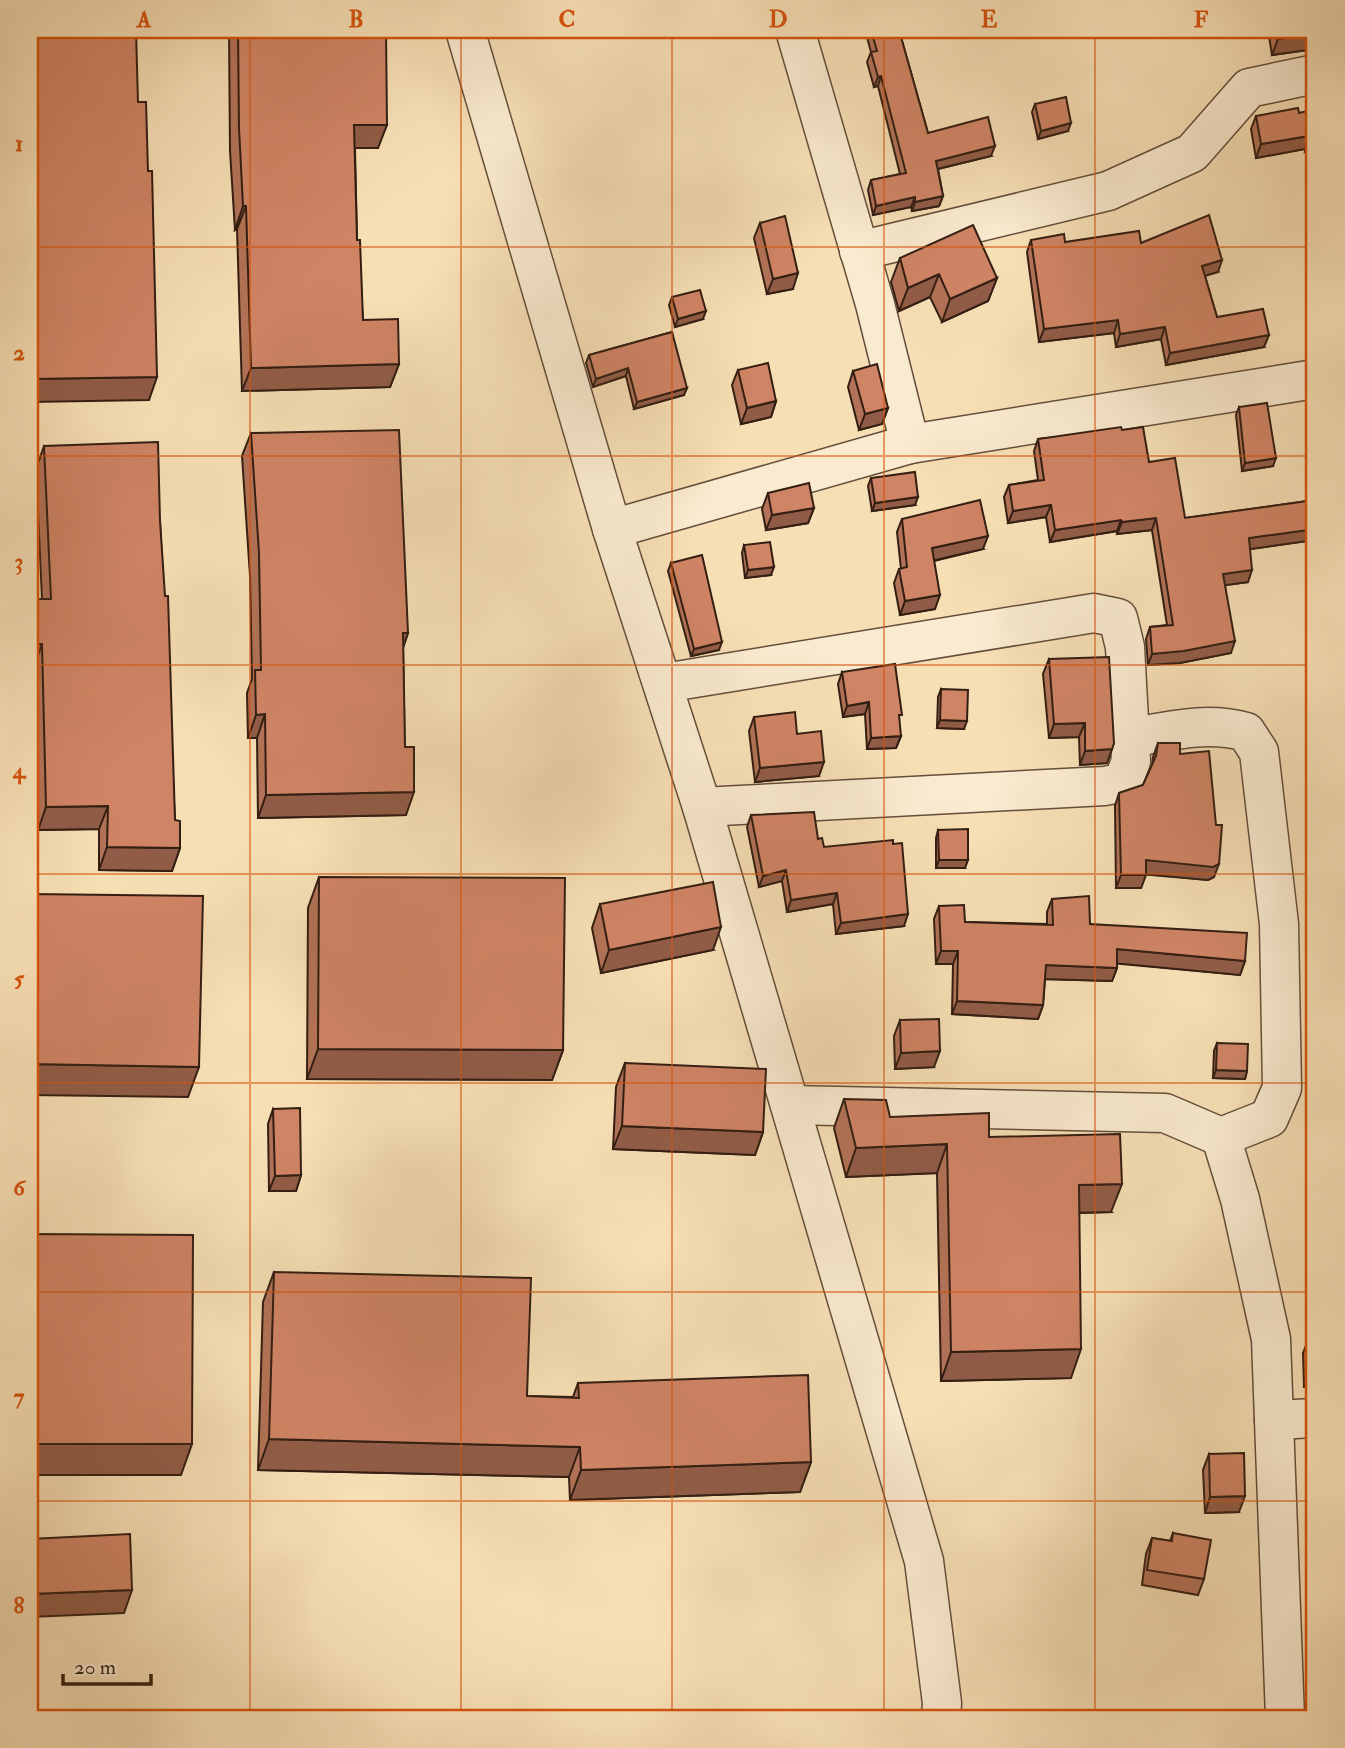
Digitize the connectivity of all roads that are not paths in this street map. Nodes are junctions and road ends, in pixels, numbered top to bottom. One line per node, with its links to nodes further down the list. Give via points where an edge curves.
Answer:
1 (465, 30): 7 (street)
2 (795, 30): 4 (street)
3 (1315, 74): 4 (street, via 1249,88 1192,153 1108,191)
4 (859, 251): 6 (street)
5 (1315, 379): 6 (street)
6 (910, 444): 7 (street)
7 (612, 529): 8 (street)
8 (664, 683): 9 (street, via 1094,613 1118,618 1125,647); 10 (street)
9 (1130, 738): 10 (street, via 1131,761 1123,782 1105,786); 11 (street, via 1195,726 1224,726 1246,732 1259,752)
10 (702, 807): 12 (street)
11 (1299, 1083): 13 (street, via 1269,1118)
12 (790, 1105): 13 (street, via 1165,1113); 16 (street, via 924,1561)
13 (1221, 1137): 15 (street, via 1240,1199 1271,1339)
14 (1315, 1418): 15 (street)
15 (1274, 1420): 17 (street)
16 (941, 1718)
17 (1285, 1718)

